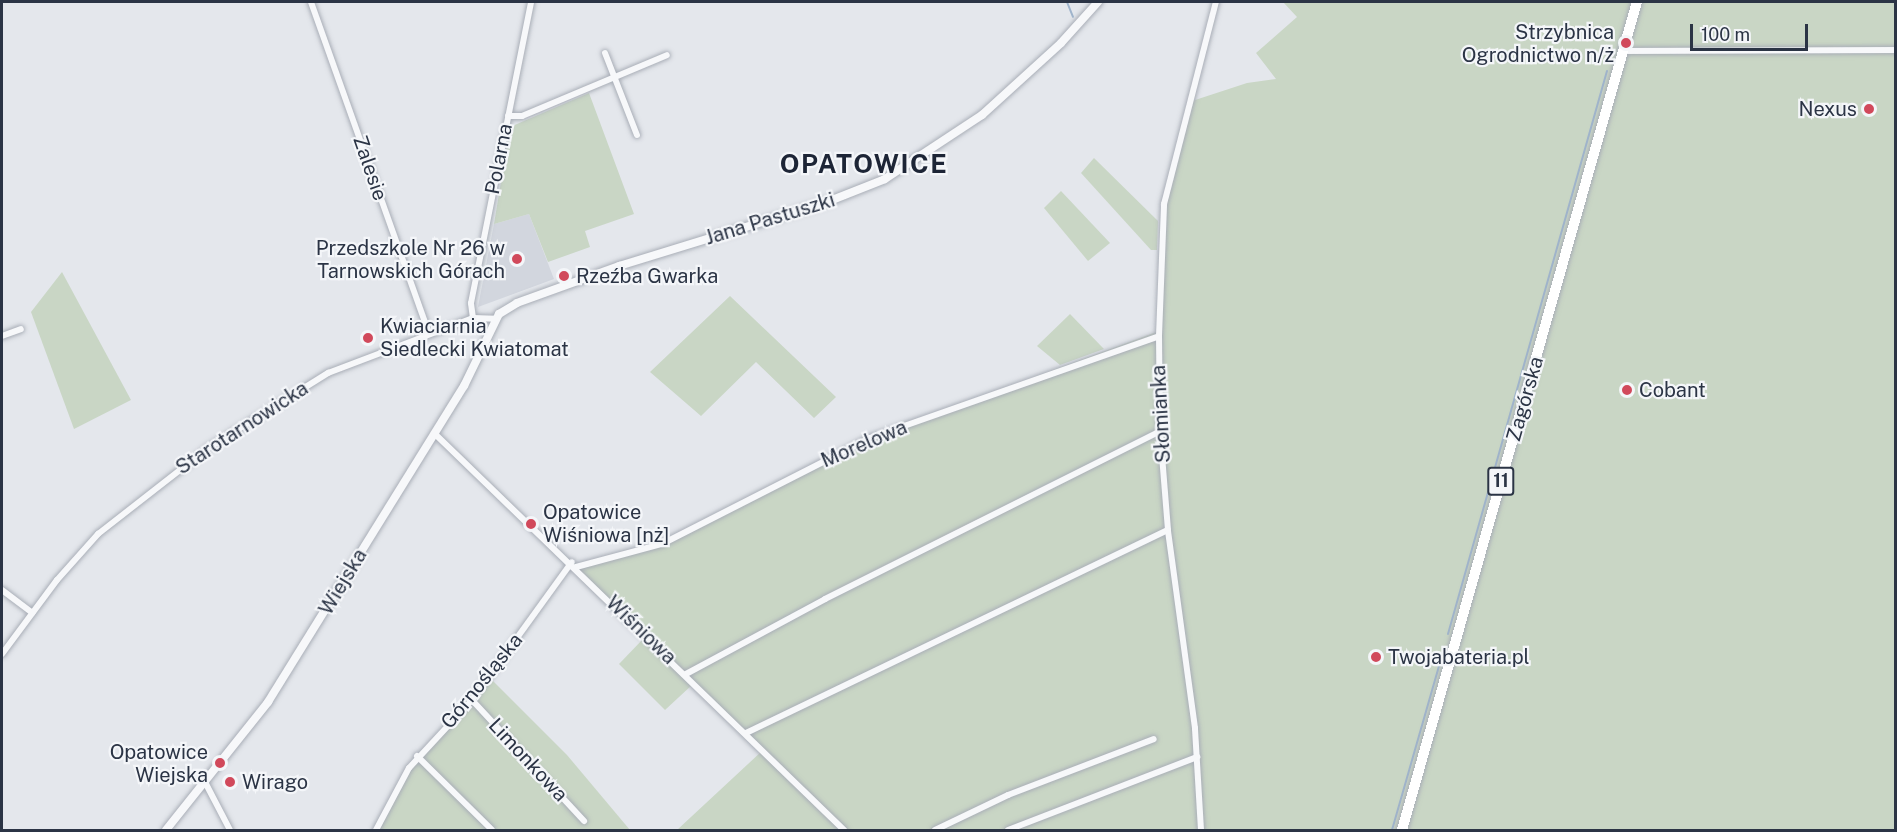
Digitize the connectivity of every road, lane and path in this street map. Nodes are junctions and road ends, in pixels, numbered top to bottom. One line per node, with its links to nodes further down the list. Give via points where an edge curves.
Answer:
1 (311, 2): 16 (street, Zalesie)
2 (531, 2): 11 (street, Polarna)
3 (1098, 2): 14 (street, Jana Pastuszki, via 1061,43 982,115 885,179 827,202 545,292 510,306)
4 (1216, 2): 18 (street, Słomianka, via 1164,204)
5 (1637, 2): 7 (highway, Zagórska / 11)
6 (1896, 50): 7 (street)
7 (1623, 51): 42 (highway, Zagórska / 11)
8 (605, 53): 10 (street)
9 (667, 55): 10 (street)
10 (614, 78): 11 (street, via 522,116); 12 (street)
11 (508, 116): 13 (street, Polarna, via 471,303)
12 (637, 135)
13 (473, 318): 14 (street, Starotarnowicka); 16 (street, Starotarnowicka)
14 (496, 319): 20 (street, Wiejska, via 475,367)
15 (21, 329): 17 (street)
16 (429, 334): 24 (street, Starotarnowicka, via 318,379 208,448 114,518 73,560)
17 (2, 336)
18 (1159, 336): 19 (street, Słomianka); 22 (street, Morelowa, via 870,438 662,544)
19 (1160, 431): 21 (street, Słomianka); 26 (street, via 825,599)
20 (434, 433): 22 (street, Wiśniowa); 32 (street, Wiejska, via 268,702)
21 (1168, 530): 28 (street); 31 (street, Słomianka)
22 (574, 565): 26 (street, Wiśniowa); 27 (street, Górnośląska)
23 (2, 590): 24 (street)
24 (33, 613): 25 (street, Starotarnowicka)
25 (2, 654)
26 (686, 674): 28 (street, Wiśniowa)
27 (472, 700): 30 (street, Górnośląska); 33 (street, Limonkowa)
28 (746, 733): 38 (street, Wiśniowa)
29 (1154, 739): 39 (street, via 1008,795)
30 (417, 756): 36 (street, Górnośląska); 37 (street)
31 (1197, 757): 40 (street); 41 (street, Słomianka)
32 (205, 782): 34 (street, Wiejska); 35 (street)
33 (584, 821)
34 (166, 831)
35 (230, 831)
36 (376, 831)
37 (492, 831)
38 (844, 831)
39 (935, 831)
40 (1008, 831)
41 (1201, 831)
42 (1402, 831)

